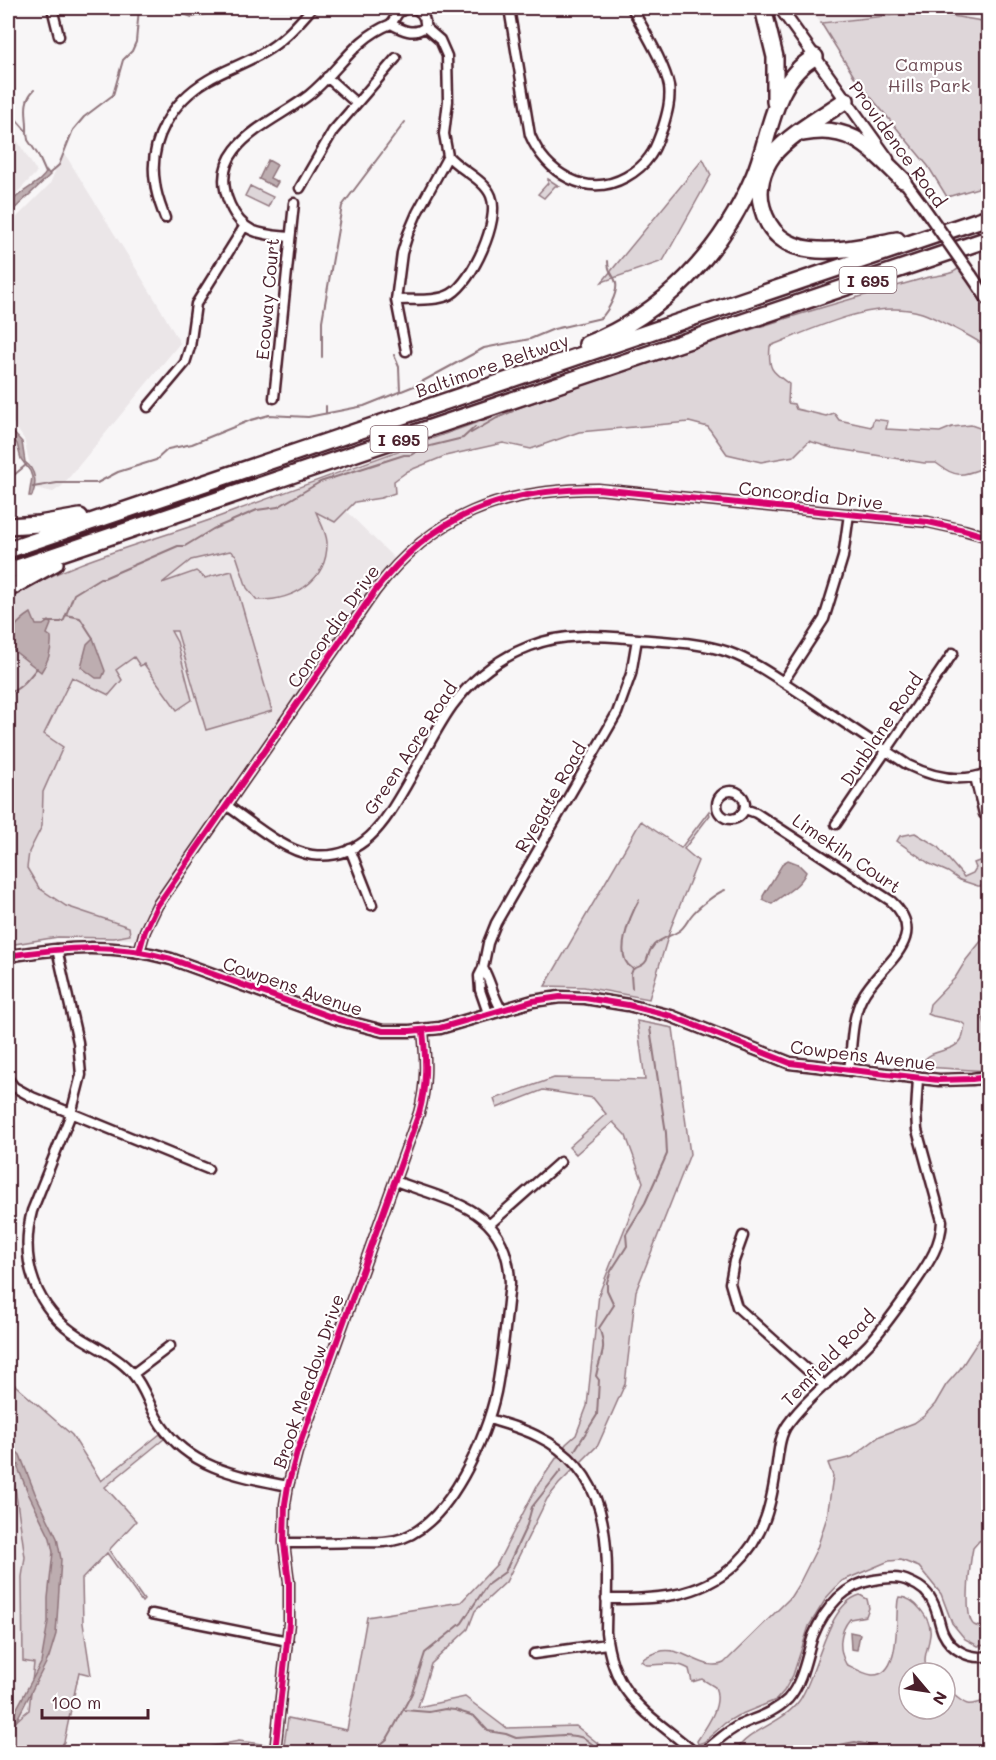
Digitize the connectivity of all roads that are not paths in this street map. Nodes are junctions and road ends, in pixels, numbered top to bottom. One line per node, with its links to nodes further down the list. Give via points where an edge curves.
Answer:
1 (52, 8): 12 (street)
2 (312, 8): 25 (street, via 280,41 207,80 172,112 157,142 153,163 154,183)
3 (406, 8): 10 (street)
4 (411, 8): 9 (street)
5 (508, 8): 6 (street, via 530,135 536,148 552,169 576,183 590,185 620,180 642,165 657,143 667,114 665,73)
6 (632, 8)
7 (763, 8): 18 (highway, via 775,57)
8 (780, 8): 13 (street, Providence Road)
9 (423, 11): 11 (street)
10 (391, 24): 11 (street, via 413,32); 15 (street, via 369,35)
11 (425, 27): 20 (street, via 440,40 447,56)
12 (58, 36)
13 (815, 57): 16 (street, Providence Road); 18 (highway, via 792,77)
14 (396, 58): 17 (street)
15 (327, 77): 17 (street); 26 (street, via 309,95 252,132 229,159 226,191)
16 (846, 100): 19 (highway); 21 (street, Providence Road)
17 (356, 103): 22 (street, via 323,146)
18 (775, 109): 37 (highway, via 757,168 729,224 698,266 660,302 610,334)
19 (797, 134): 21 (highway, via 819,130 845,134 868,146); 27 (highway, via 771,157 760,194 768,222 788,243 810,250 845,250)
20 (447, 156): 32 (street, via 408,234); 32 (street, via 491,196 493,222 468,276 451,294)
21 (903, 180): 33 (street, Providence Road, bridge)
22 (300, 188)
23 (294, 203): 28 (street, Ecoway Court)
24 (988, 217): 27 (highway, Baltimore Beltway / I 695)
25 (165, 218)
26 (244, 227): 28 (street); 36 (street, via 196,304 185,363)
27 (953, 229): 37 (highway, Baltimore Beltway / I 695)
28 (289, 237): 35 (street, Ecoway Court)
29 (988, 239): 31 (highway, I 695)
30 (988, 245): 31 (highway)
31 (946, 253): 42 (highway, I 695)
32 (396, 300): 34 (street)
33 (988, 300)
34 (406, 351)
35 (274, 398)
36 (148, 407)
37 (426, 408): 38 (highway, Baltimore Beltway / I 695)
38 (142, 505): 40 (highway); 43 (highway, Baltimore Beltway / I 695)
39 (849, 514): 41 (street, Concordia Drive, via 928,522); 48 (street, via 843,557 824,618); 52 (street, Concordia Drive, via 634,491 577,489 518,496 455,519 411,549 387,574)
40 (8, 526)
41 (988, 537)
42 (105, 538): 44 (highway, I 695); 45 (highway)
43 (8, 550)
44 (8, 571)
45 (8, 590)
46 (637, 639): 48 (street, Green Acre Road, via 725,651); 56 (street, Green Acre Road, via 594,635 552,639 524,648 496,664 452,706 380,828); 61 (street, Ryegate Road, via 631,674 617,713 496,922)
47 (953, 653): 49 (street, Dunblane Road)
48 (783, 682): 49 (street, Green Acre Road)
49 (886, 751): 51 (street, Green Acre Road, via 935,776); 55 (street, Dunblane Road)
50 (988, 773): 51 (street, Green Acre Road)
51 (975, 777): 54 (street)
52 (226, 805): 56 (street, Green Acre Road, via 280,843 302,853 325,855); 59 (street, Concordia Drive, via 157,906)
53 (745, 809): 65 (street, Limekiln Court, via 891,901 904,920 907,930 900,951 869,986 858,1007)
54 (984, 814)
55 (836, 824)
56 (350, 849): 57 (street)
57 (372, 905)
58 (57, 949): 59 (street, Cowpens Avenue, via 85,947); 60 (street, Cowpens Avenue); 69 (street, via 81,1058 79,1090)
59 (139, 952): 64 (street, Cowpens Avenue, via 171,959 350,1024)
60 (8, 956)
61 (483, 968): 62 (street); 63 (street, Ryegate Road, via 479,976)
62 (501, 1009): 63 (street, Cowpens Avenue); 65 (street, Cowpens Avenue, via 548,998 598,999 671,1016 782,1061)
63 (488, 1013): 64 (street, Cowpens Avenue)
64 (423, 1031): 72 (street, Brook Meadow Drive, via 423,1097)
65 (849, 1071): 67 (street, Cowpens Avenue)
66 (988, 1077): 67 (street, Cowpens Avenue)
67 (918, 1078): 77 (street, Temfield Road, via 917,1130 942,1232 930,1261 879,1332)
68 (8, 1079): 69 (street, via 22,1092)
69 (71, 1114): 71 (street); 76 (street, via 32,1211 28,1265 43,1303 58,1321)
70 (560, 1162): 73 (street)
71 (208, 1169)
72 (395, 1181): 73 (street, via 469,1209); 79 (street, Brook Meadow Drive)
73 (490, 1224): 78 (street, via 505,1247 510,1283)
74 (743, 1236): 77 (street, via 730,1283 737,1307)
75 (170, 1346): 76 (street)
76 (133, 1374): 79 (street, via 160,1423 193,1458 223,1472)
77 (825, 1386): 81 (street, Temfield Road, via 784,1430 768,1514 758,1537 735,1565 713,1581 685,1593 654,1599)
78 (489, 1419): 80 (street, via 449,1498 415,1533 386,1542); 81 (street, via 547,1441 588,1482 605,1527)
79 (288, 1486): 80 (street, Brook Meadow Drive)
80 (284, 1543): 83 (street, Brook Meadow Drive, via 290,1606)
81 (606, 1599): 84 (street)
82 (152, 1614): 83 (street)
83 (288, 1641): 87 (street, Brook Meadow Drive)
84 (607, 1644): 85 (street); 88 (street, via 629,1696)
85 (534, 1654)
86 (988, 1656): 89 (street, via 969,1656 949,1643 932,1601 918,1586 896,1578 865,1581 843,1593 820,1620 797,1685 781,1706 734,1729)
87 (275, 1752)
88 (694, 1752)
89 (704, 1752)

